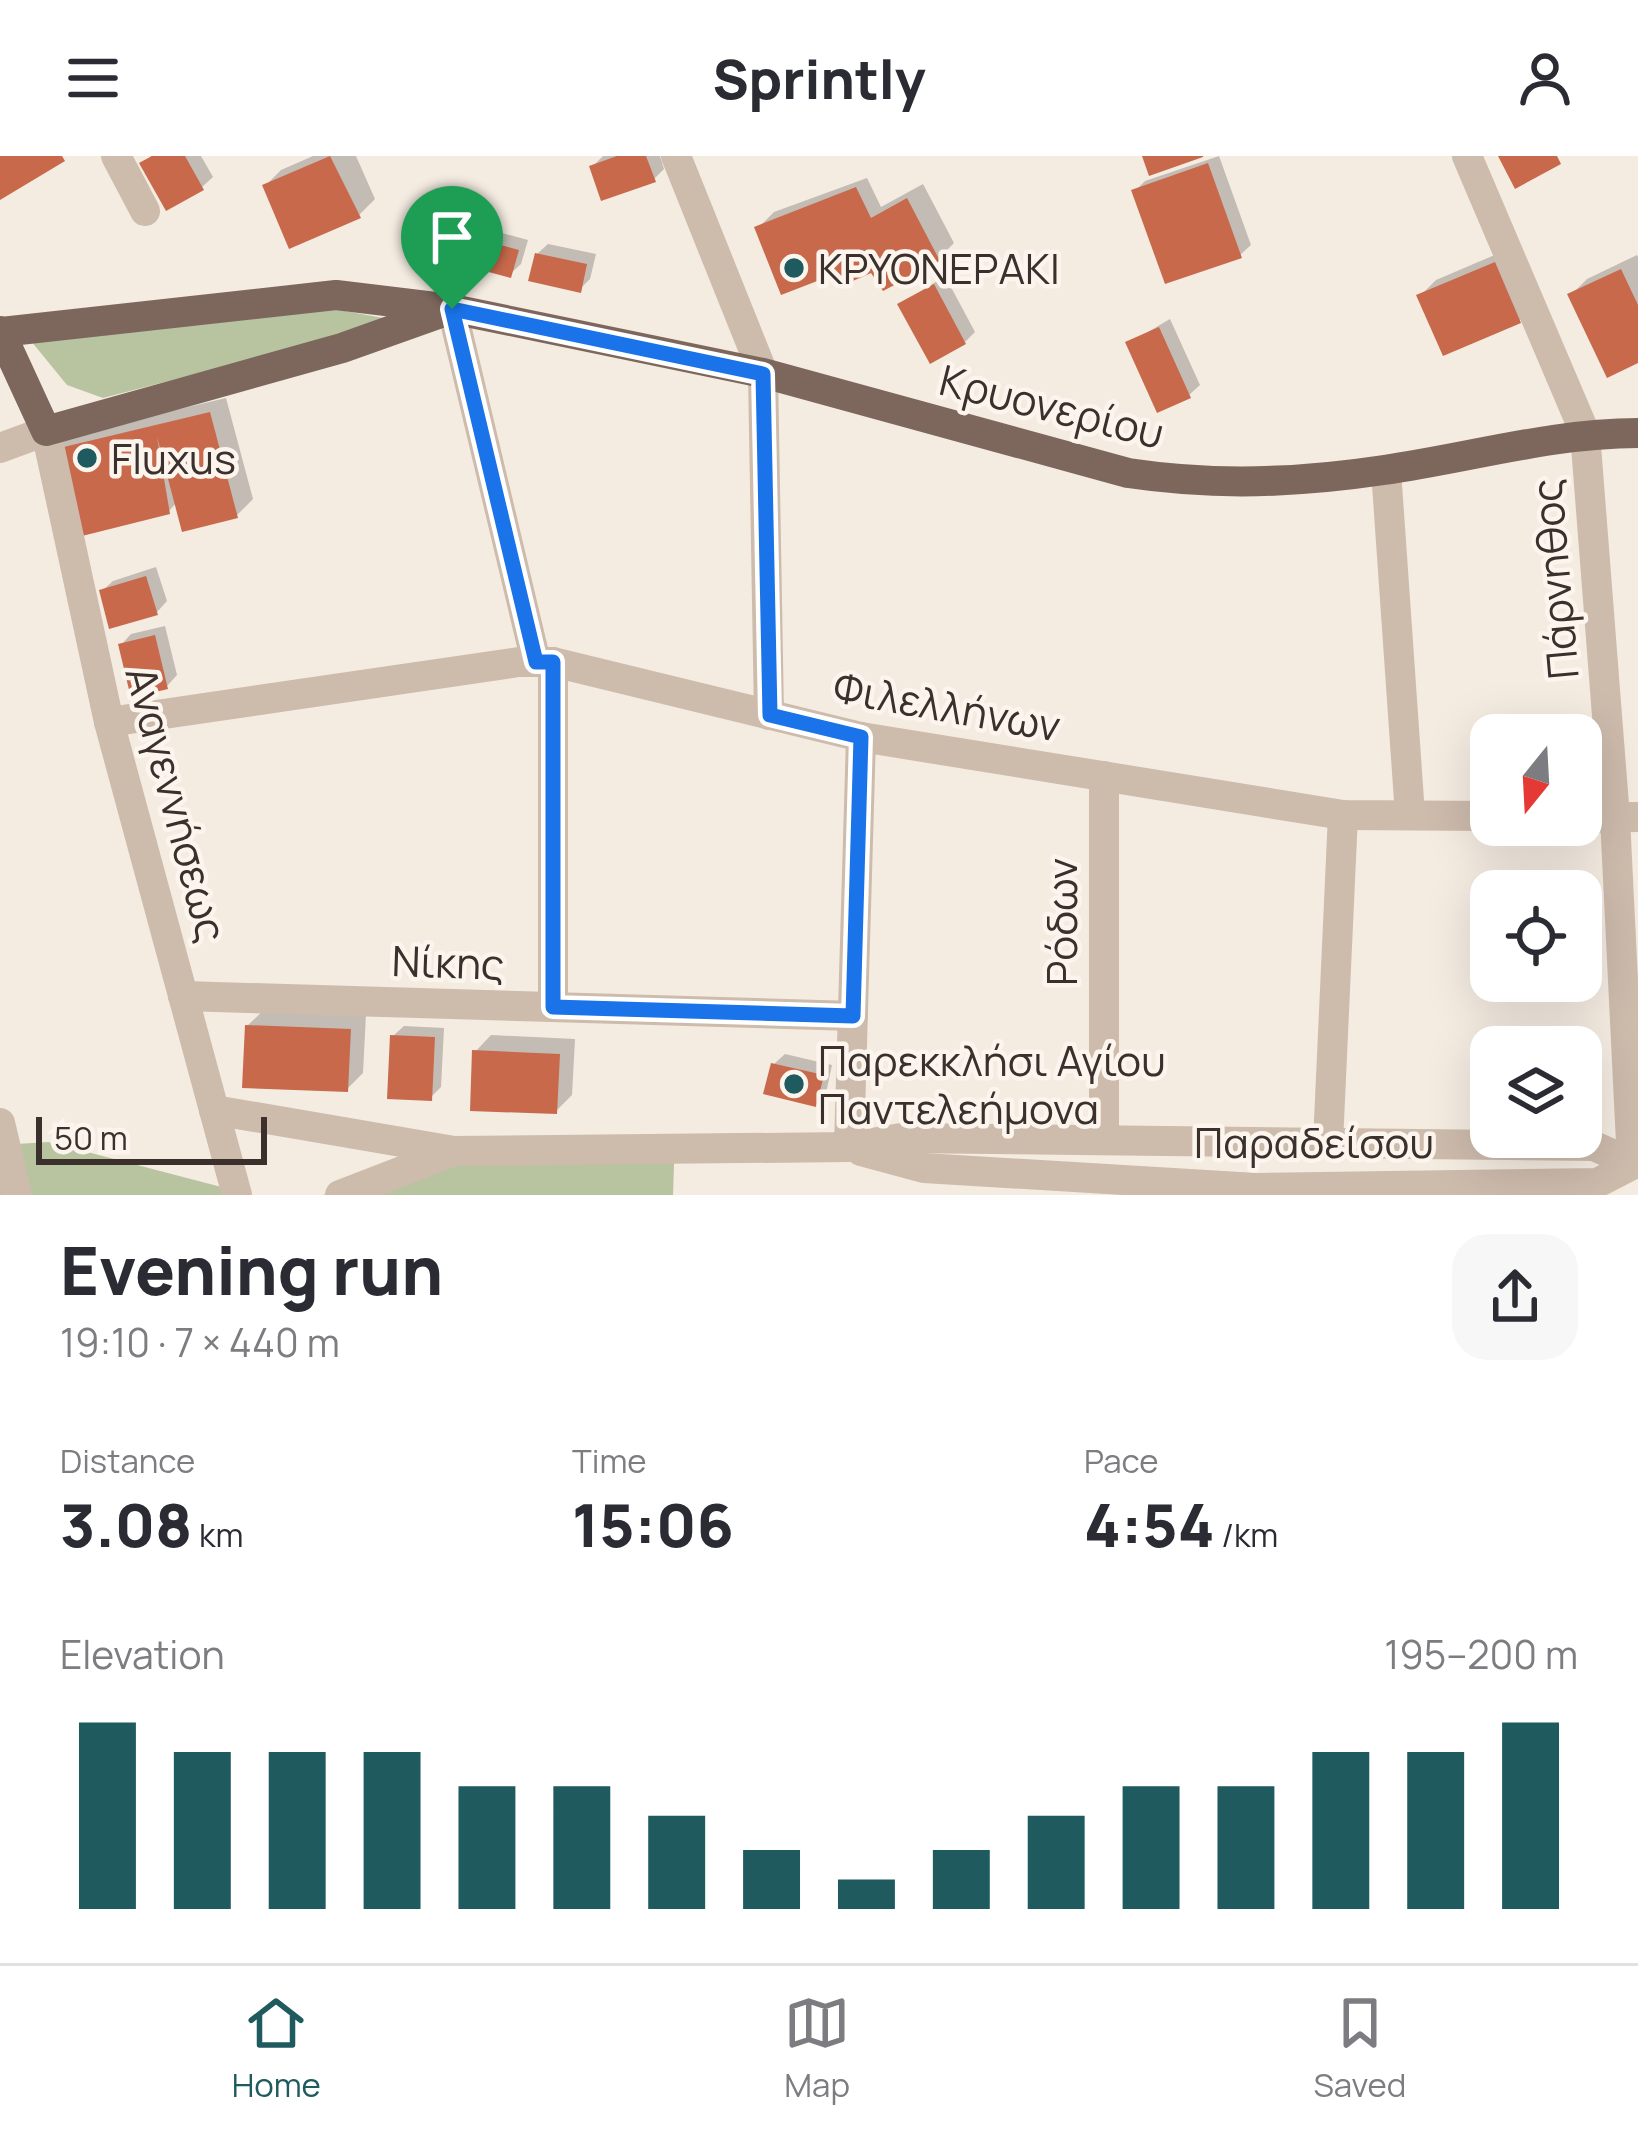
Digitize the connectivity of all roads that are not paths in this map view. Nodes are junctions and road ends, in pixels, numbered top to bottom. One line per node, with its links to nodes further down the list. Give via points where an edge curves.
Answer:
1 (116, 156): 4 (street)
2 (676, 156): 7 (street)
3 (1467, 156): 9 (street, Πάρνηθος)
4 (145, 211)
5 (452, 309): 6 (main road, Κρυονερίου, via 336,295); 7 (main road, Κρυονερίου); 8 (main road); 13 (street)
6 (0, 332): 8 (main road, Κρυονερίου)
7 (763, 374): 12 (main road, Κρυονερίου, via 1169,479 1270,484); 14 (street)
8 (46, 431): 11 (street); 15 (street, Αναγεννήσεως)
9 (1585, 433): 10 (main road, Κρυονερίου); 12 (main road, Κρυονερίου); 21 (street, Πάρνηθος)
10 (1638, 433)
11 (0, 448)
12 (1386, 470): 19 (street)
13 (545, 662): 14 (street, Φιλελλήνων); 15 (street, Φιλελλήνων); 23 (street)
14 (770, 715): 16 (street, Φιλελλήνων)
15 (109, 722): 22 (street, Αναγεννήσεως)
16 (861, 737): 17 (street, Φιλελλήνων); 24 (street)
17 (1104, 776): 18 (street, Φιλελλήνων); 27 (street, Ρόδων)
18 (1343, 815): 19 (street, Φιλελλήνων); 28 (street)
19 (1410, 815): 20 (street, Φιλελλήνων)
20 (1470, 816)
21 (1627, 818): 31 (street, Πάρνηθος)
22 (184, 996): 23 (street, Νίκης); 25 (street, Αναγεννήσεως)
23 (553, 1007): 24 (street, Νίκης)
24 (853, 1016): 29 (street)
25 (214, 1110): 30 (street); 33 (street, Αναγεννήσεως)
26 (0, 1123): 32 (street)
27 (1104, 1140): 28 (street, Παραδείσου); 29 (street, Παραδείσου, via 901,1138)
28 (1328, 1143): 31 (street, Παραδείσου, via 1594,1146)
29 (849, 1148): 30 (street, Παραδείσου); 31 (street, Παραδείσου, via 924,1168 1256,1188 1597,1183)
30 (454, 1151): 34 (street, Παραδείσου)
31 (1635, 1162)
32 (16, 1195)
33 (237, 1195)
34 (340, 1195)

